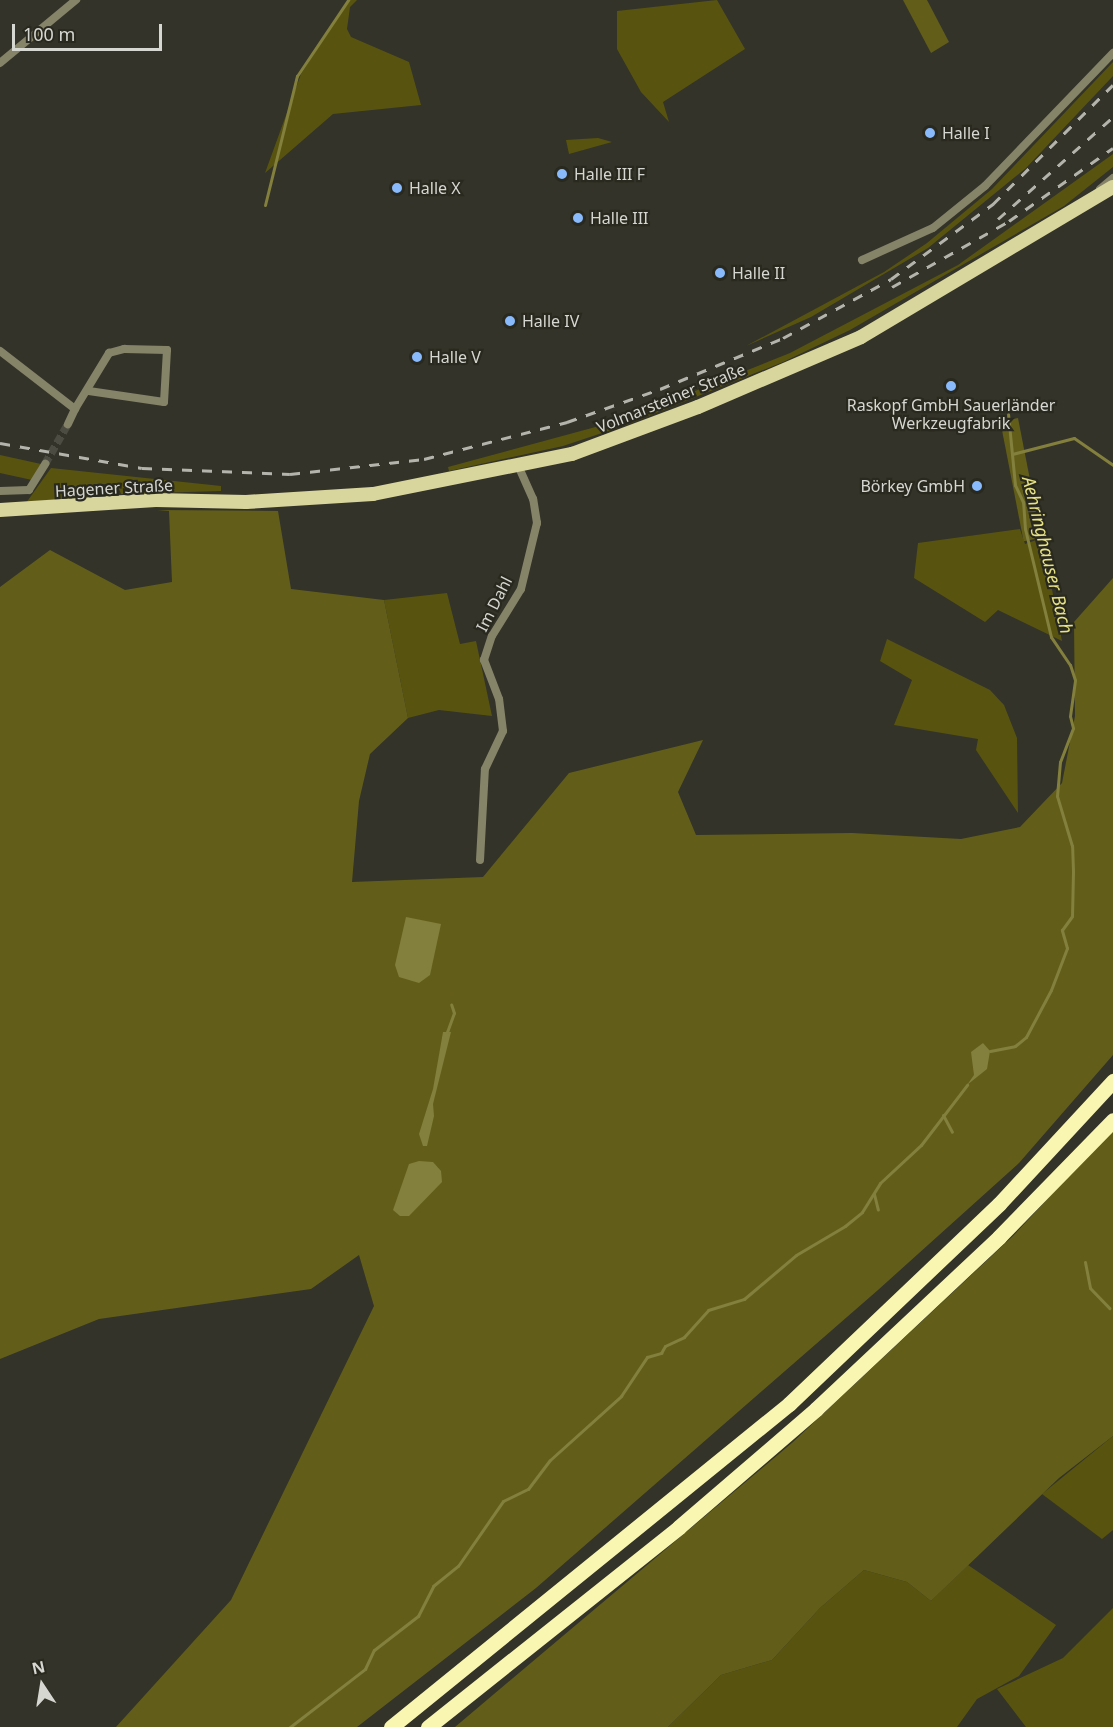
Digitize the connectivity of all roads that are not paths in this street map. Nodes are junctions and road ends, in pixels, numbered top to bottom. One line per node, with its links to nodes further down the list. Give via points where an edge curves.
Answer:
1 (76, 0): 3 (street)
2 (1113, 53): 7 (street, via 985,186 933,228)
3 (0, 63)
4 (1113, 178): 6 (street, Volmarsteiner Straße)
5 (1113, 187): 6 (main road, Volmarsteiner Straße)
6 (1084, 204): 13 (main road, Volmarsteiner Straße, via 861,337 614,439)
7 (862, 260)
8 (0, 351): 10 (street)
9 (89, 391): 9 (street, via 109,353 124,349 167,350 164,402); 10 (street)
10 (75, 409): 11 (street)
11 (68, 424)
12 (45, 464): 14 (street, via 29,490)
13 (518, 466): 15 (main road, Volmarsteiner Straße, via 373,494); 17 (street, Im Dahl, via 537,523 521,590 492,636 484,660 499,699 503,731 485,769)
14 (0, 491)
15 (230, 502): 16 (main road, Hagener Straße, via 156,500)
16 (0, 510)
17 (480, 860)
18 (1113, 1081): 20 (highway, via 999,1204 789,1404)
19 (1113, 1120): 21 (highway, via 999,1237 816,1409 680,1527)
20 (391, 1727)
21 (428, 1727)

